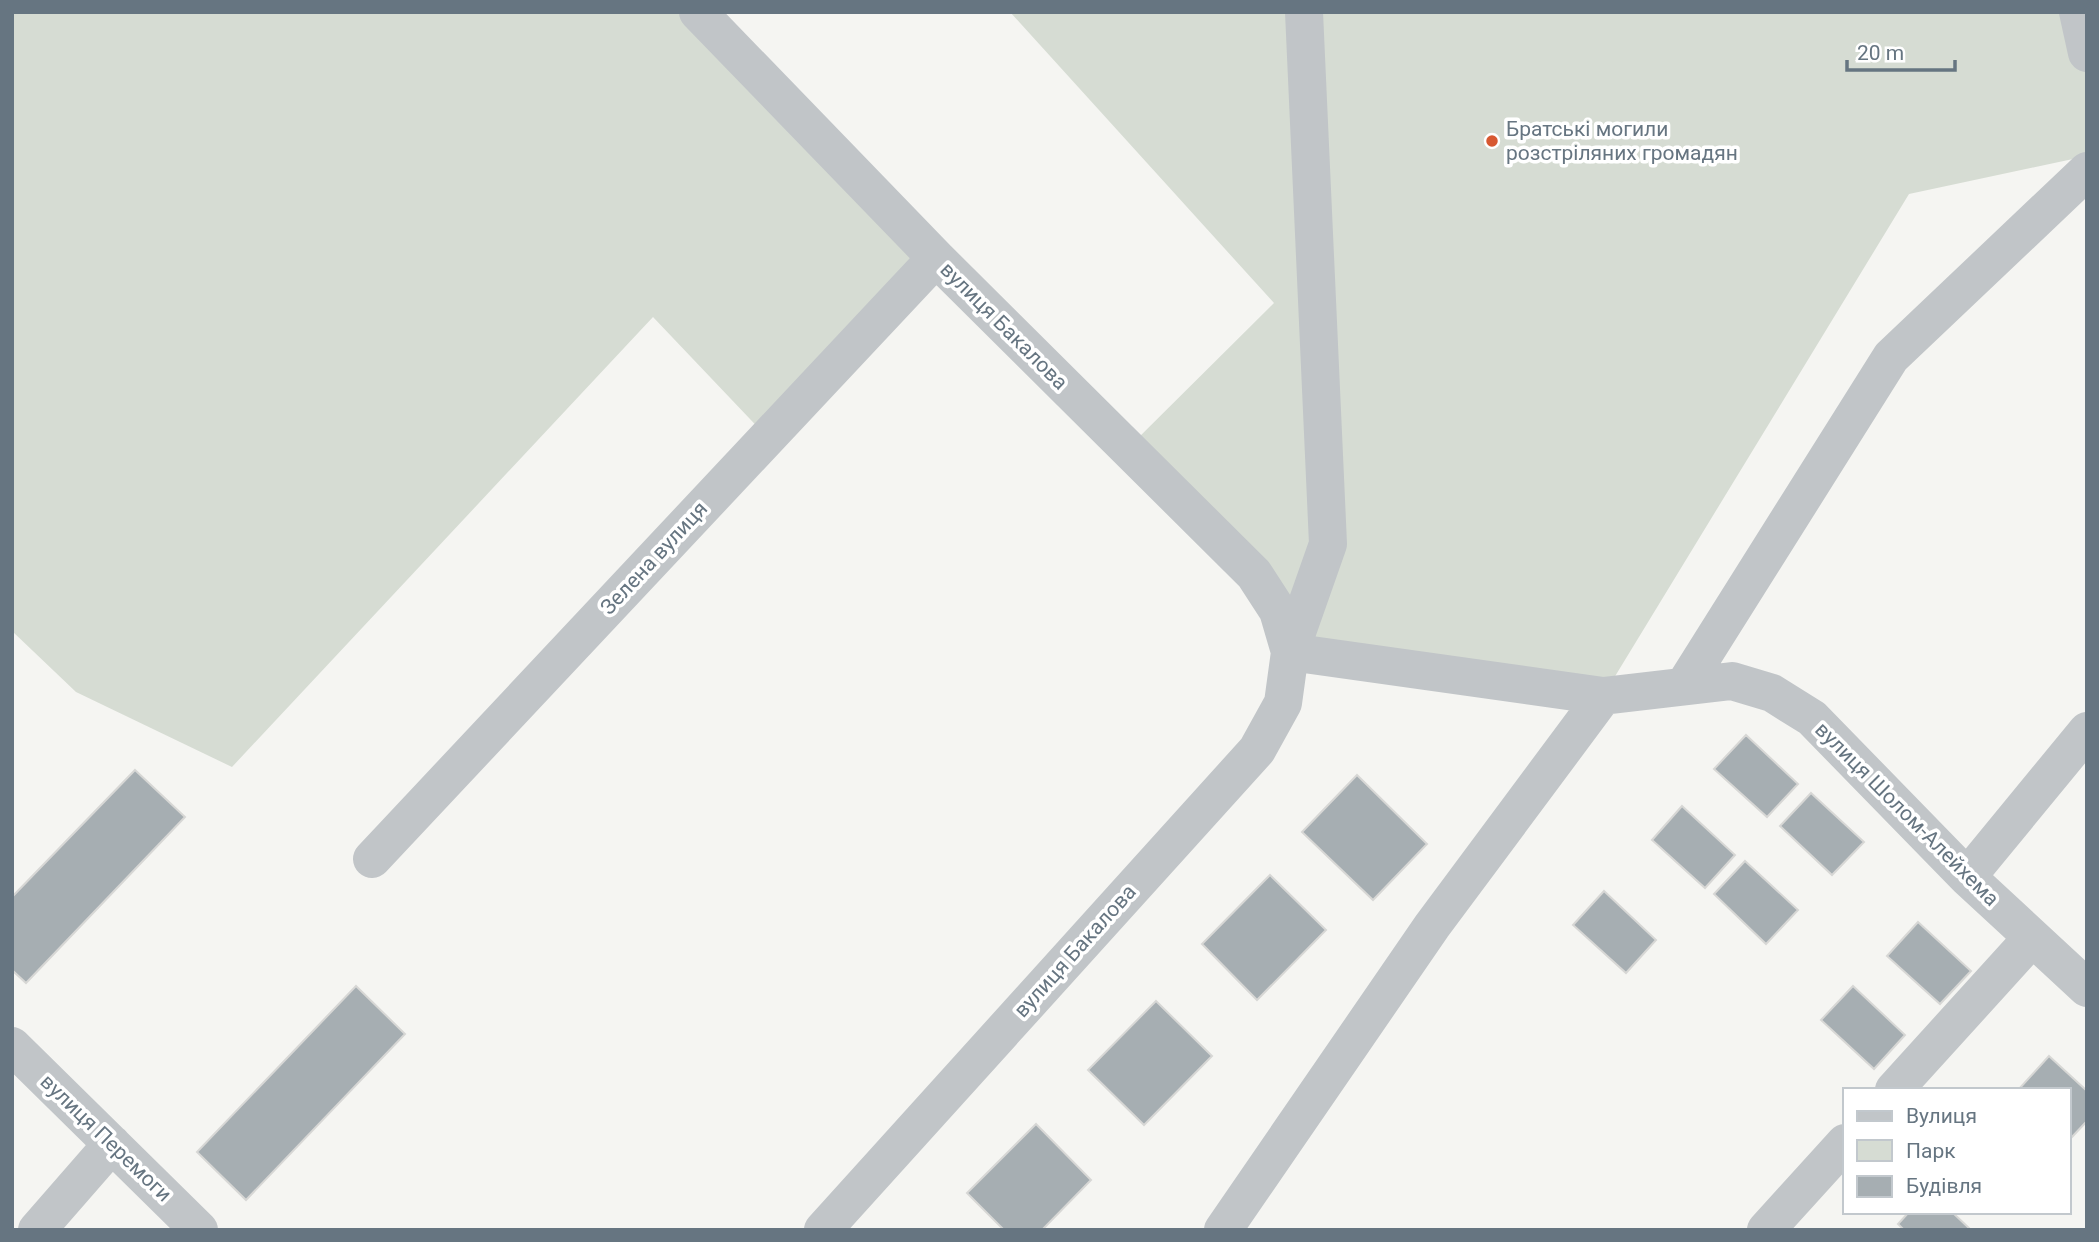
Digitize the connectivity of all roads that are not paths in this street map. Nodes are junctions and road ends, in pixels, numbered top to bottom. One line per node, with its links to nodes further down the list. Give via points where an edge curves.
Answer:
1 (698, 12): 6 (street, вулиця Бакалова)
2 (1304, 12): 7 (street, вулиця Бакалова, via 1328,544)
3 (2078, 12): 4 (street)
4 (2087, 52)
5 (2087, 171): 8 (street, via 1891,357)
6 (936, 258): 7 (street, вулиця Бакалова, via 1254,574 1278,611); 11 (street, Зелена вулиця)
7 (1290, 652): 9 (street, вулиця Шолом-Алейхема); 21 (street, вулиця Бакалова, via 1283,703 1257,750)
8 (1684, 686): 9 (street, вулиця Шолом-Алейхема); 12 (street, вулиця Шолом-Алейхема, via 1732,681 1772,693 1812,718)
9 (1603, 696): 22 (street, via 1432,926)
10 (2087, 731): 12 (street)
11 (372, 859)
12 (1967, 877): 13 (street, вулиця Шолом-Алейхема)
13 (2032, 939): 14 (street, вулиця Шолом-Алейхема); 16 (street)
14 (2087, 988)
15 (12, 1046): 17 (street, вулиця Перемоги)
16 (1896, 1088)
17 (112, 1144): 19 (street); 20 (street, вулиця Перемоги)
18 (1843, 1145): 23 (street)
19 (37, 1230)
20 (200, 1230)
21 (822, 1230)
22 (1223, 1230)
23 (1766, 1230)

